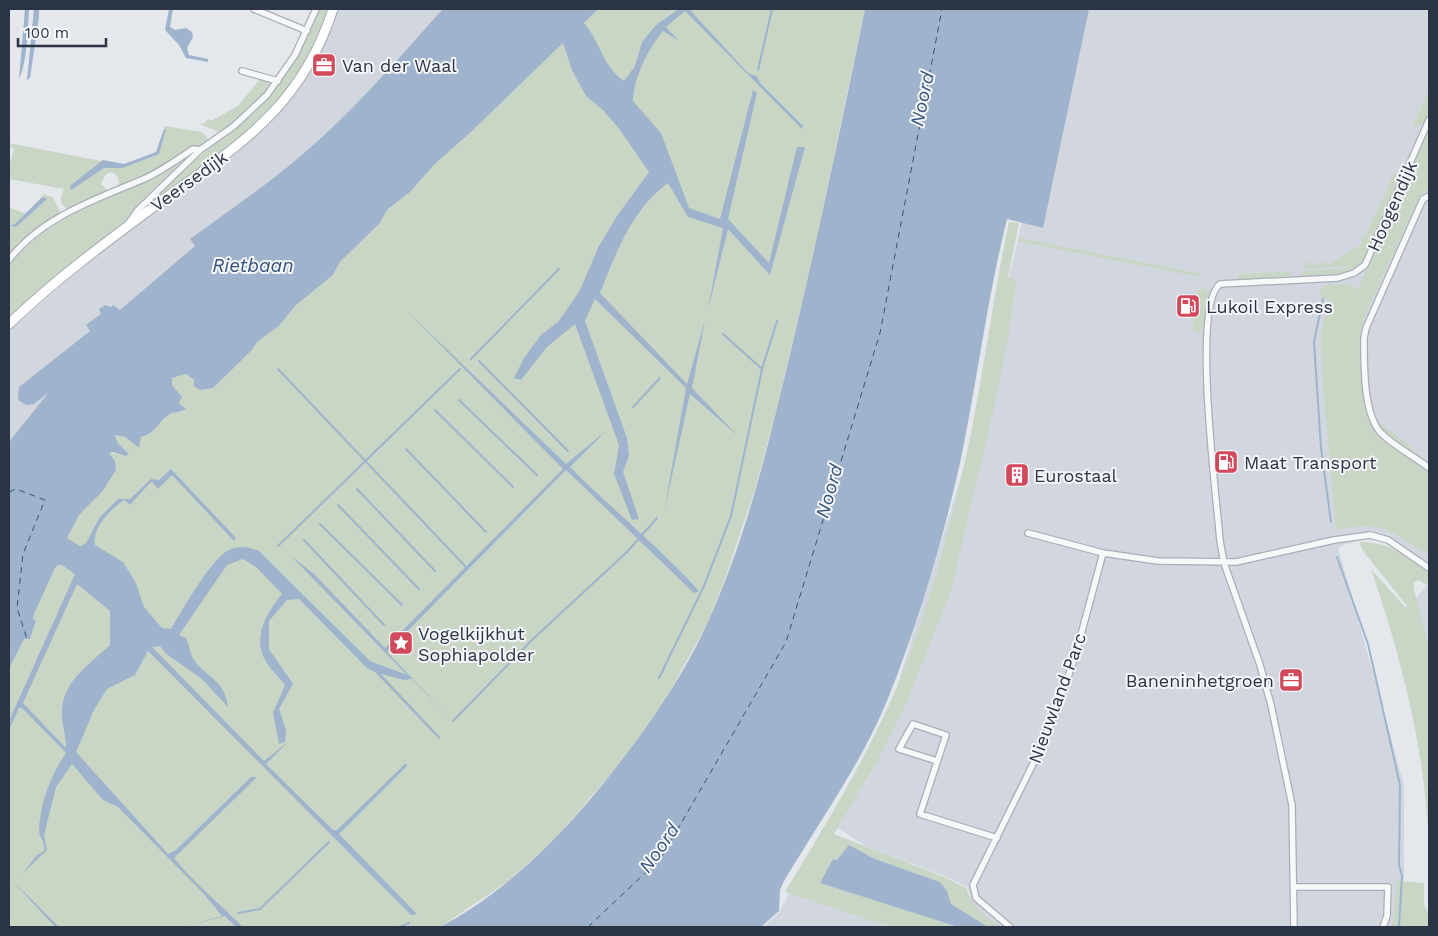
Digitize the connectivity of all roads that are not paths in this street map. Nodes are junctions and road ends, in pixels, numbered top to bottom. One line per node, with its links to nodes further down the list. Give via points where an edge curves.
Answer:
1 (254, 9): 4 (street)
2 (316, 9): 4 (street)
3 (333, 9): 10 (main road, Veersedijk, via 313,59 294,90 268,120)
4 (307, 31): 6 (street)
5 (242, 71): 6 (street)
6 (278, 81): 8 (street, via 253,110)
7 (1429, 120): 16 (street, Hoogendijk, via 1365,265 1338,278 1224,283 1215,289 1205,358)
8 (200, 150): 10 (street, via 137,211); 11 (street, via 193,149 148,177 60,216 36,233)
9 (1429, 196): 13 (street, via 1423,199 1364,338 1370,414 1375,426)
10 (128, 226): 12 (main road, Veersedijk, via 59,278)
11 (9, 260)
12 (9, 324)
13 (1429, 468)
14 (1028, 533): 15 (street)
15 (1103, 553): 16 (street, via 1158,561); 19 (street, Nieuwland Parc, via 1075,657 1055,713)
16 (1224, 563): 17 (street, via 1370,535 1388,540); 20 (street, via 1271,704 1292,805)
17 (1429, 568)
18 (937, 762): 18 (street, via 946,735 913,724 900,749); 19 (street, via 920,814)
19 (998, 838): 21 (street, Nieuwland Parc, via 976,877 974,891 981,904)
20 (1295, 887): 22 (street); 23 (street, via 1388,887 1387,916)
21 (1010, 927)
22 (1294, 927)
23 (1383, 927)

